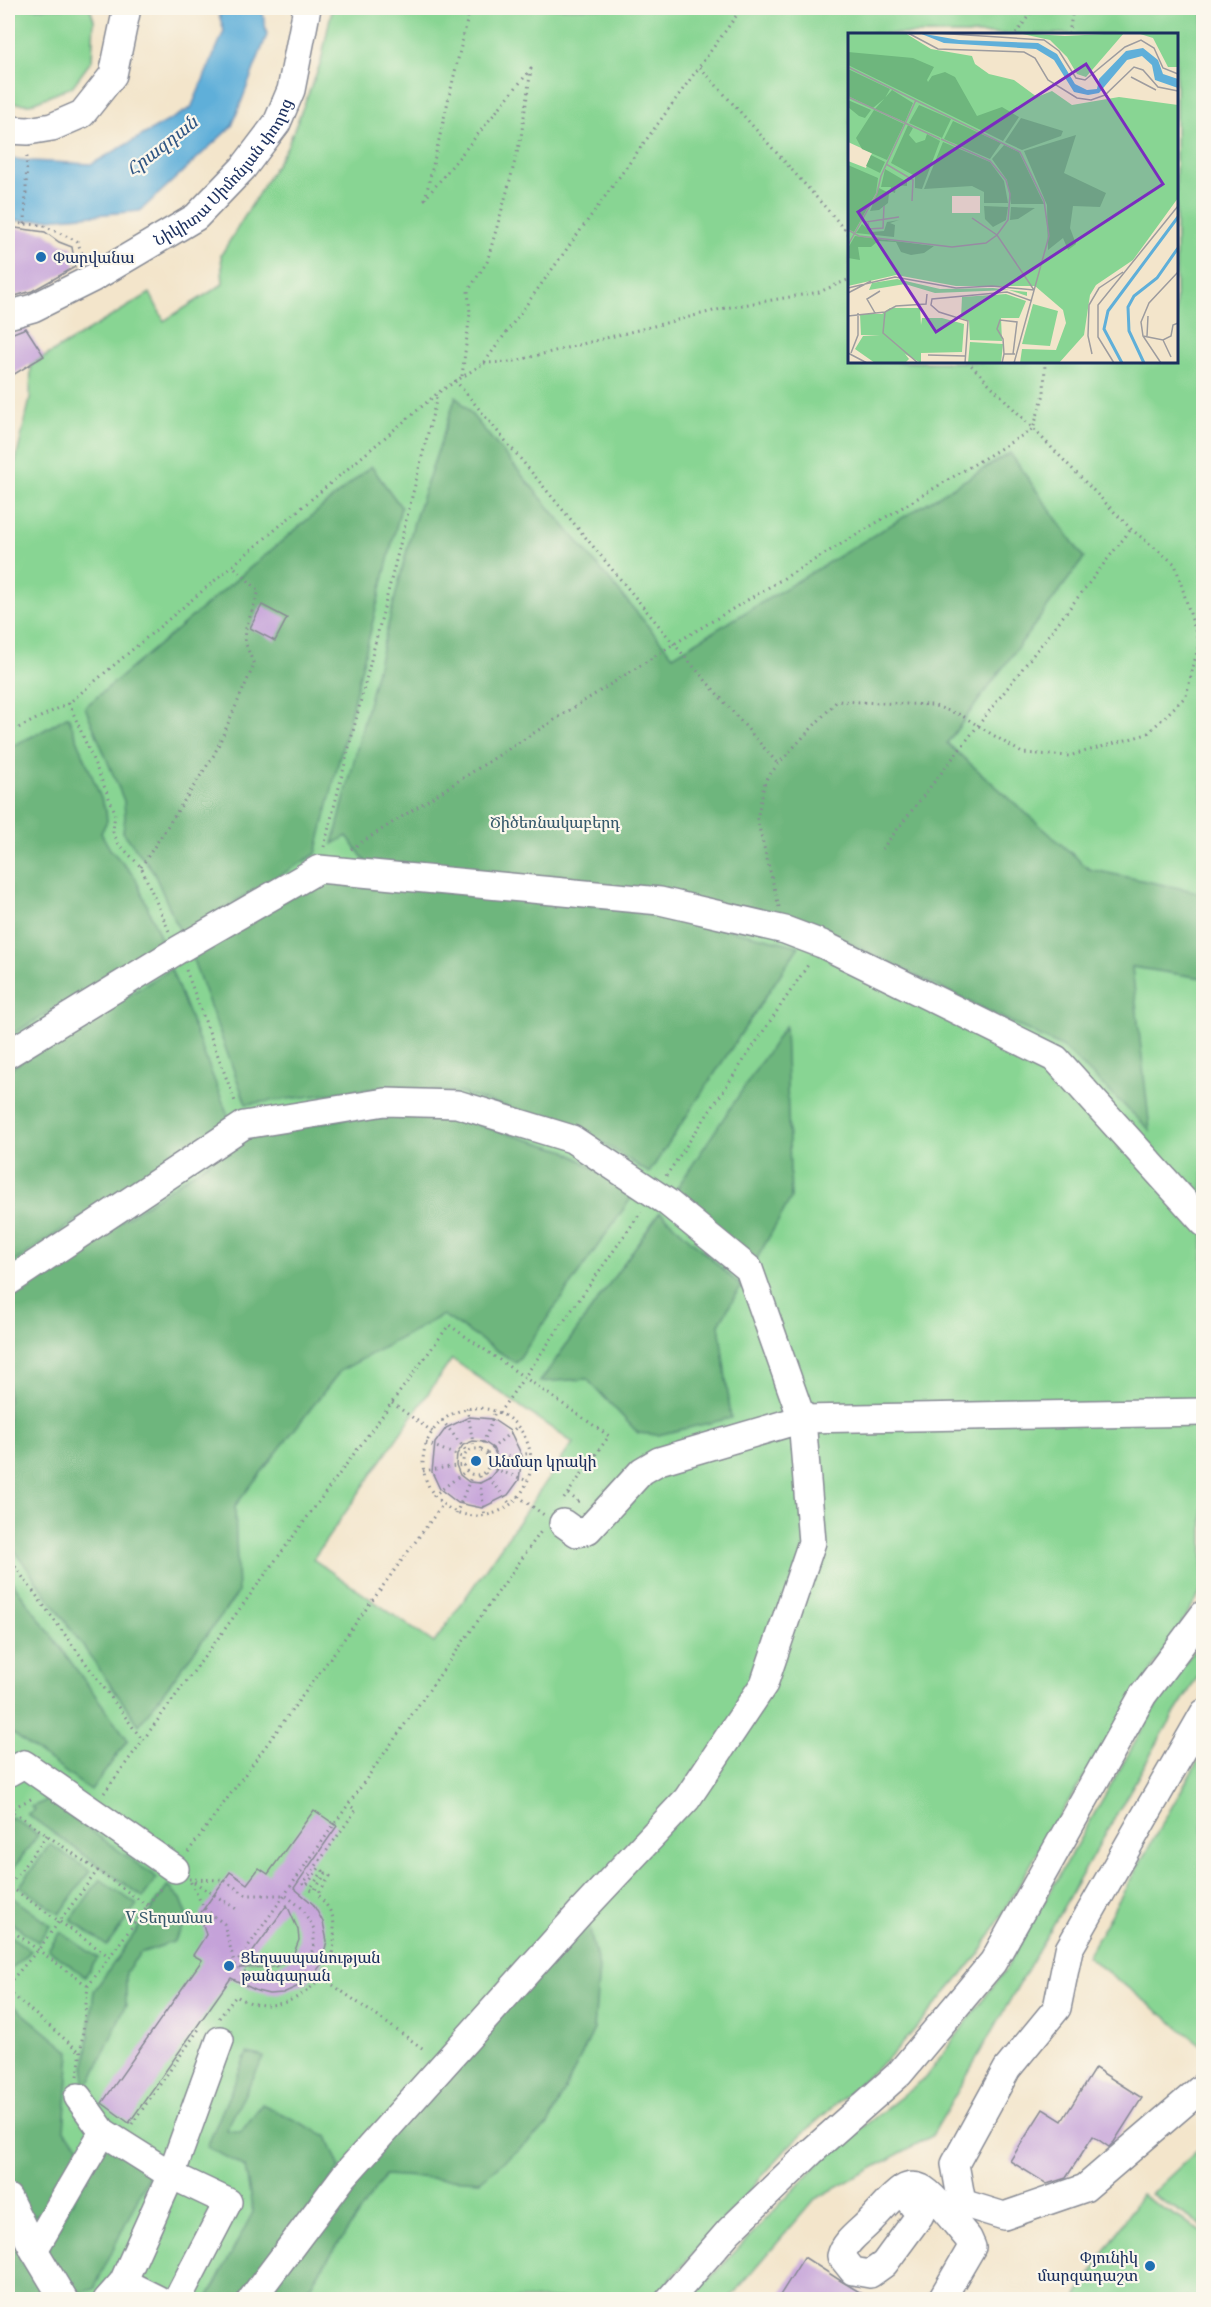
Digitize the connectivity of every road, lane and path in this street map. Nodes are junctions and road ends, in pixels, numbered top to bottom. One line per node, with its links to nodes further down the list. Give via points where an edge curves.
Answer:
1 (127, 8): 10 (street, via 113,75 82,114 52,127 28,132)
2 (307, 8): 17 (street, Նիկիտա Սիմոնյան փողոց, via 291,90 277,123 243,168 196,217 93,278 33,308)
3 (470, 8): 21 (path, via 425,199 531,69 521,137 508,188 487,262 468,291 470,313)
4 (742, 8): 9 (path)
5 (1034, 8): 7 (path)
6 (1073, 8): 8 (path)
7 (1017, 33)
8 (1069, 33)
9 (700, 67): 14 (path); 18 (path)
10 (8, 130)
11 (27, 160): 13 (path)
12 (8, 223): 13 (path)
13 (25, 224): 15 (path, via 42,225 77,241)
14 (848, 235)
15 (87, 264)
16 (848, 279): 18 (path, via 819,292 725,308 511,362)
17 (8, 315)
18 (484, 363): 21 (path)
19 (969, 363): 24 (path)
20 (1044, 363): 24 (path, via 1044,394)
21 (462, 376): 22 (path)
22 (455, 380): 23 (path); 27 (path)
23 (439, 392): 26 (path); 35 (path)
24 (1032, 429): 25 (path); 27 (path)
25 (1131, 529): 29 (path); 29 (path, via 1175,564 1199,643 1186,696 1147,734 1069,756 1022,753)
26 (233, 566): 28 (path); 34 (path, via 259,591 245,642 254,665 213,755)
27 (674, 644): 31 (path); 33 (path)
28 (69, 703): 30 (path); 34 (path, via 115,812 113,832)
29 (979, 725): 31 (path, via 932,705 837,701); 32 (path)
30 (8, 733)
31 (778, 764): 36 (path, via 765,782 757,819)
32 (882, 849)
33 (348, 850)
34 (141, 867): 38 (path)
35 (319, 869): 36 (street, via 660,901); 38 (street)
36 (785, 930): 37 (street)
37 (818, 949): 41 (path); 42 (street, via 1056,1059)
38 (178, 950): 39 (street); 40 (path)
39 (8, 1054)
40 (244, 1125): 41 (street, via 385,1102 457,1104 572,1139); 43 (street)
41 (655, 1193): 44 (path); 49 (street, via 749,1269)
42 (1203, 1223)
43 (8, 1282)
44 (524, 1377): 45 (path, via 449,1325); 47 (path); 75 (path, via 609,1436)
45 (392, 1403): 52 (path); 79 (path)
46 (467, 1408): 47 (path); 50 (path); 54 (path)
47 (497, 1412): 51 (path); 55 (path)
48 (1203, 1412): 49 (street)
49 (802, 1419): 75 (street, via 659,1461 642,1471 588,1530 577,1533); 103 (street, via 812,1542 764,1684 687,1799)
50 (442, 1420): 52 (path); 56 (path)
51 (518, 1426): 57 (path); 58 (path)
52 (433, 1432): 53 (path)
53 (425, 1443): 59 (path); 63 (path)
54 (474, 1449): 55 (path); 56 (path)
55 (481, 1449): 57 (path)
56 (468, 1452): 59 (path)
57 (487, 1453): 60 (path)
58 (531, 1453): 60 (path); 68 (path)
59 (464, 1458): 61 (path)
60 (490, 1460): 62 (path)
61 (463, 1464): 63 (path); 64 (path)
62 (489, 1467): 65 (path); 68 (path)
63 (422, 1471): 70 (path)
64 (466, 1471): 66 (path); 70 (path)
65 (485, 1473): 67 (path); 72 (path)
66 (472, 1475): 67 (path); 73 (path)
67 (479, 1476): 74 (path)
68 (528, 1481): 69 (path)
69 (518, 1496): 72 (path); 75 (path)
70 (433, 1497): 71 (path)
71 (442, 1504): 73 (path); 86 (path)
72 (511, 1505): 74 (path)
73 (456, 1514): 74 (path)
74 (485, 1517)
75 (555, 1517): 83 (path)
76 (8, 1557): 79 (path)
77 (1203, 1614): 117 (street, via 1143,1695 993,1962 899,2074 729,2231)
78 (1203, 1713): 105 (street, via 1069,1949 1057,2008 1007,2069 955,2164 962,2203 1004,2216 1086,2188)
79 (143, 1741): 82 (path)
80 (8, 1773): 86 (street, via 24,1764)
81 (41, 1794): 84 (path)
82 (100, 1798)
83 (349, 1804): 90 (path); 97 (path, via 356,1810 303,1884 306,1886 319,1868 323,1871 310,1889 314,1891 326,1873 330,1876 318,1894 332,1914 336,1945)
84 (8, 1810): 85 (path)
85 (47, 1835): 87 (path); 88 (path)
86 (175, 1869)
87 (98, 1870): 92 (path); 95 (path, via 148,1906)
88 (8, 1887): 92 (path)
89 (215, 1894): 91 (path)
90 (285, 1895): 96 (path); 96 (path, via 302,1908 314,1929 314,1946 307,1964 290,1977 271,1982 255,1979); 96 (path, via 246,1895 224,1880 189,1879 204,1908 224,1924)
91 (238, 1910)
92 (60, 1922): 94 (path); 95 (path)
93 (8, 1928): 94 (path)
94 (38, 1950): 98 (path); 99 (path)
95 (110, 1957): 99 (path)
96 (235, 1965)
97 (322, 1978): 101 (path, via 285,2003 259,2004 236,1996); 103 (path)
98 (8, 1984)
99 (88, 1986): 102 (path)
100 (8, 1991): 102 (path)
101 (212, 2029): 107 (path); 108 (street)
102 (80, 2052): 104 (path)
103 (444, 2064): 116 (street, via 344,2176)
104 (78, 2067)
105 (1203, 2086)
106 (78, 2097): 107 (street)
107 (115, 2132): 108 (street); 111 (street)
108 (171, 2175): 112 (street); 115 (street, via 228,2202)
109 (902, 2191): 118 (street, via 914,2186 927,2192 972,2247)
110 (8, 2198): 111 (street)
111 (34, 2250): 113 (street)
112 (115, 2291): 114 (street)
113 (64, 2300)
114 (159, 2300)
115 (177, 2300)
116 (251, 2300)
117 (669, 2300)
118 (941, 2300)

